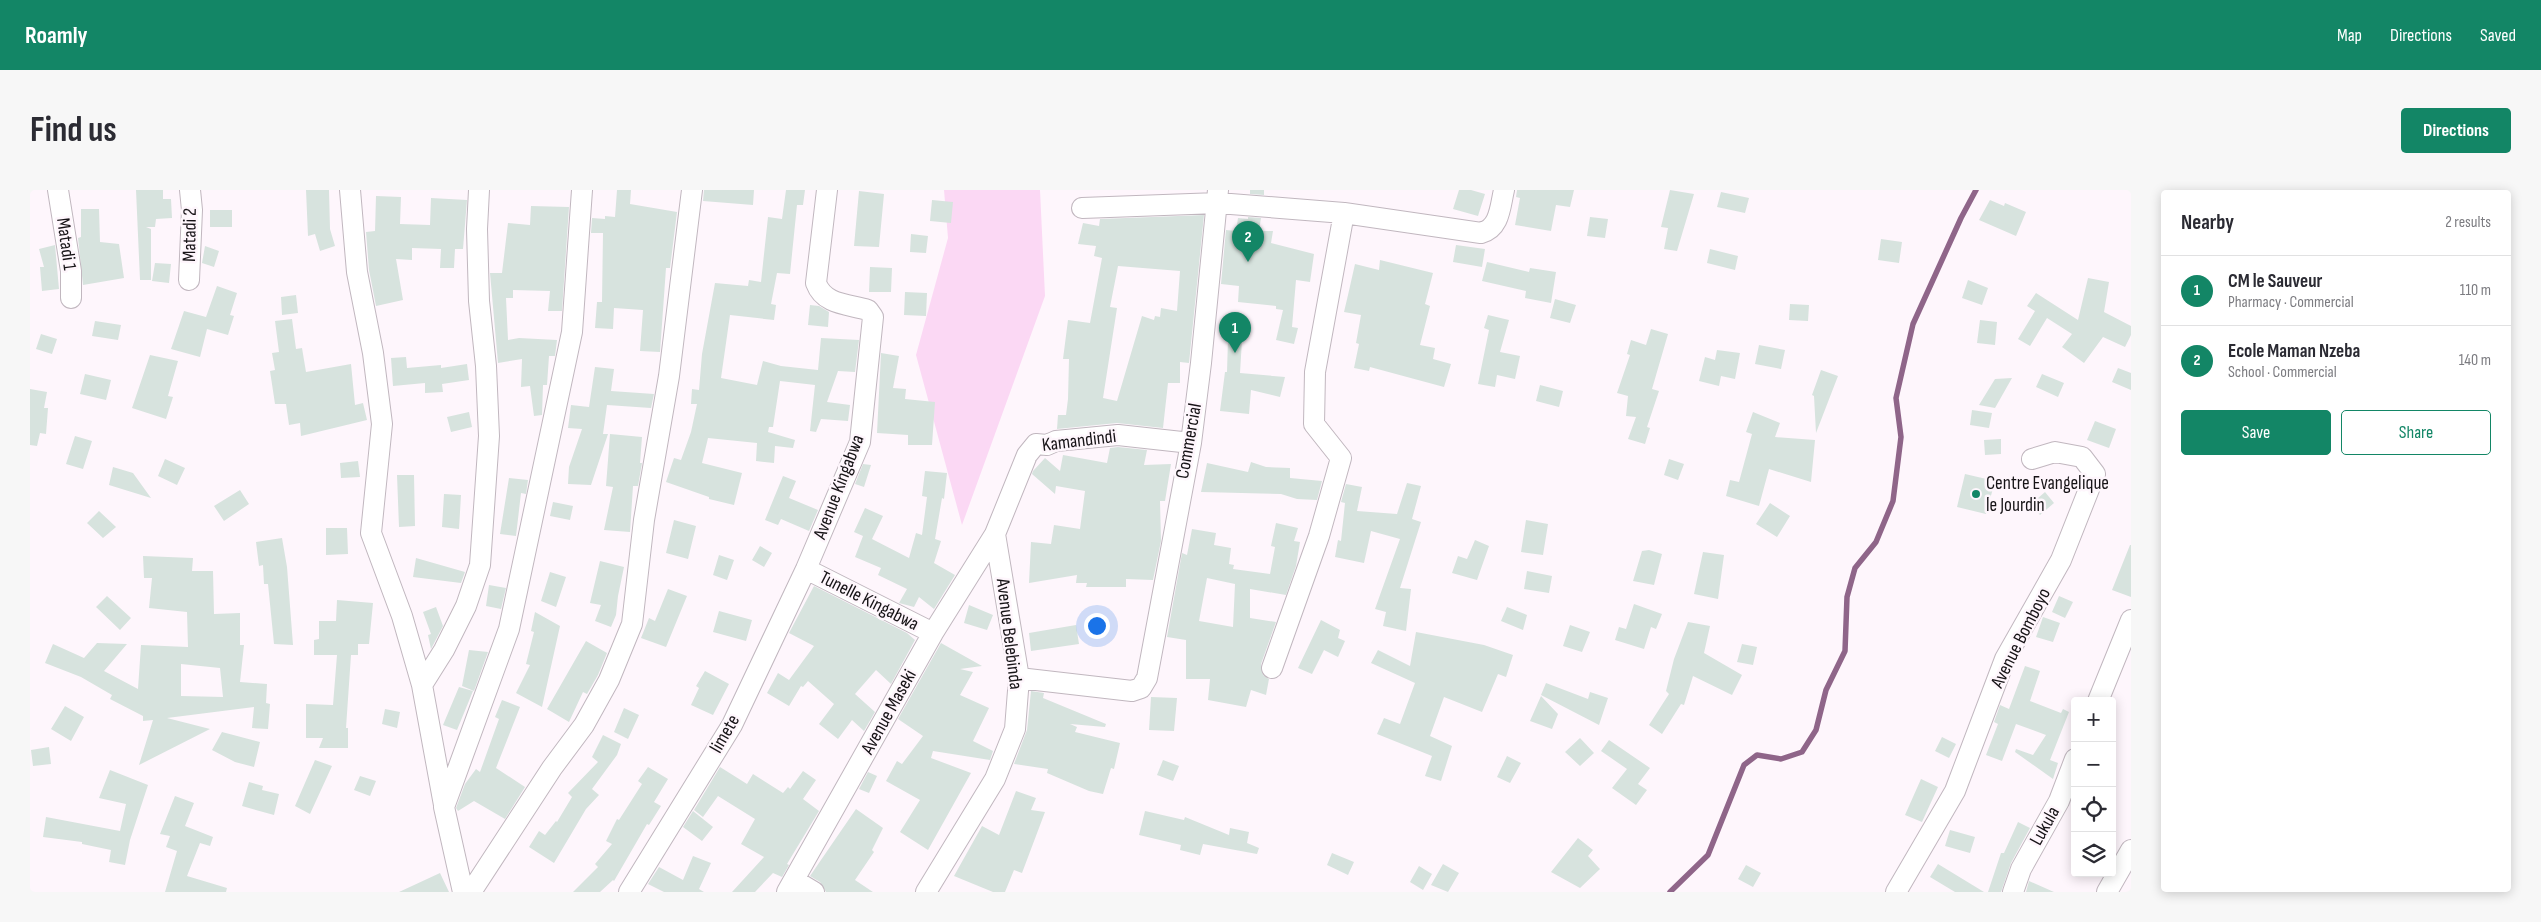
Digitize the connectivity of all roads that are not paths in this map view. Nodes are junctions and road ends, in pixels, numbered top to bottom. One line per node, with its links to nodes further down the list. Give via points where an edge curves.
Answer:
1 (58, 190): 13 (street, Matadi 1, via 71,272)
2 (190, 190): 12 (street, Matadi 2)
3 (350, 190): 22 (street, via 357,272 373,353 382,424 371,533 402,616)
4 (479, 190): 22 (street, via 479,301 489,436 480,565 466,606)
5 (582, 190): 25 (street, via 572,332 509,629)
6 (692, 190): 29 (street, via 669,376 644,520 632,624 609,680 584,725)
7 (827, 190): 17 (street, Avenue Kingabwa, via 816,283 827,299 864,309 871,313 873,322 860,442)
8 (1504, 190): 11 (street, via 1496,223 1490,231 1481,233)
9 (1218, 197): 10 (street); 11 (street); 14 (street, Commercial, via 1202,363)
10 (1082, 208)
11 (1344, 213): 20 (street, via 1315,372 1314,398 1314,424 1341,458 1319,536)
12 (189, 280)
13 (71, 298)
14 (1190, 443): 16 (street, Kamandindi, via 1118,435 1036,444 1027,455); 21 (street, Commercial, via 1147,678 1141,688 1132,692)
15 (2032, 459): 33 (street, Avenue Bomboyo, via 2055,452 2082,457 2096,474 2061,560 2005,659 1955,792)
16 (994, 534): 19 (street, Avenue Maseki); 21 (street, Avenue Belebinda)
17 (806, 569): 19 (street, Tunelle Kingabwa); 30 (street, limete, via 732,725)
18 (2131, 620): 23 (street)
19 (933, 633): 27 (street, Avenue Maseki)
20 (1272, 668)
21 (1019, 678): 32 (street, Avenue Belebinda, via 1016,729 995,779)
22 (422, 685): 25 (street)
23 (2100, 697)
24 (2071, 769): 34 (street, Lukula, via 2059,800 2021,869)
25 (444, 807): 28 (street)
26 (2131, 850): 35 (street)
27 (790, 886): 31 (street)
28 (463, 892)
29 (471, 892)
30 (629, 892)
31 (814, 892)
32 (926, 892)
33 (1896, 892)
34 (2013, 892)
35 (2107, 892)

